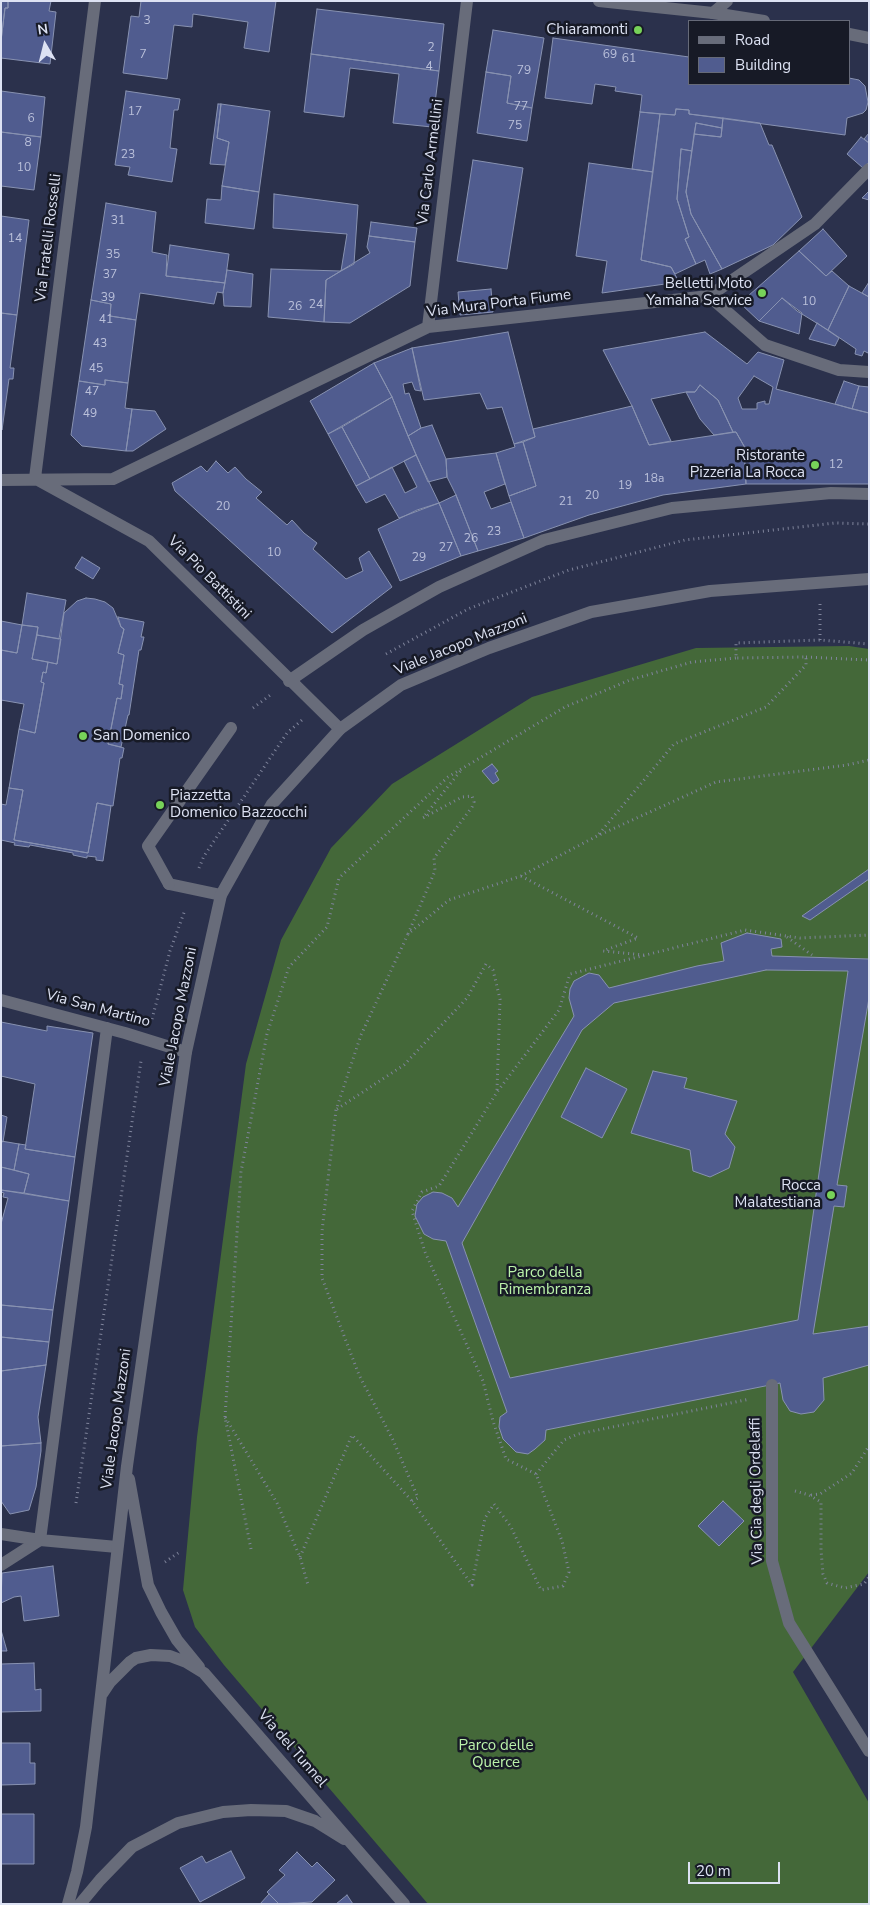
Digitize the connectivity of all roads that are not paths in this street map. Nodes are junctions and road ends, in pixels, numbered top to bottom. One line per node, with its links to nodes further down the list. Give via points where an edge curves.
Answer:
1 (95, 1): 14 (street, Via Fratelli Rosselli)
2 (466, 1): 11 (street, Via Carlo Armellini)
3 (599, 1): 5 (street)
4 (727, 1): 5 (street)
5 (713, 13): 6 (street)
6 (758, 20)
7 (850, 34): 8 (street)
8 (869, 38)
9 (869, 169): 10 (street, Via Mura Porta Fiume, via 815,224)
10 (709, 296): 11 (street, Via Mura Porta Fiume); 12 (street, via 765,345 838,370)
11 (428, 328): 14 (street, Via Mura Porta Fiume, via 113,480)
12 (869, 372)
13 (1, 474): 14 (street)
14 (35, 478): 15 (street, Via Mura Porta Fiume); 18 (street, Via Pio Battistini, via 149,541)
15 (1, 480)
16 (869, 494): 18 (street, via 831,493 672,508 544,540 439,587 363,630)
17 (869, 579): 20 (street, Viale Jacopo Mazzoni, via 710,591 591,612 489,648 401,685)
18 (289, 680): 20 (street, Via Pio Battistini)
19 (231, 728): 21 (street, via 148,846 169,884)
20 (340, 729): 21 (street, Viale Jacopo Mazzoni, via 272,804)
21 (221, 895): 24 (street, Viale Jacopo Mazzoni)
22 (1, 1000): 23 (street, Via San Martino)
23 (107, 1028): 24 (street, Via San Martino); 28 (street)
24 (186, 1052): 26 (street, Viale Jacopo Mazzoni)
25 (772, 1390): 33 (street, Via Cia degli Ordelaffi, via 772,1561 788,1623)
26 (127, 1466): 29 (street, Viale Jacopo Mazzoni); 31 (street, Via del Tunnel, via 148,1585 177,1640)
27 (1, 1534): 28 (street)
28 (40, 1540): 29 (street); 30 (street)
29 (117, 1547): 32 (street, Viale Jacopo Mazzoni)
30 (1, 1566)
31 (204, 1673): 32 (street, Via del Tunnel, via 170,1656 143,1656 121,1670); 34 (street, Via del Tunnel)
32 (101, 1695): 35 (street, Viale Jacopo Mazzoni, via 86,1827)
33 (869, 1751)
34 (355, 1846): 36 (street, Via del Tunnel, via 315,1821 286,1811 223,1812 178,1823 132,1847); 37 (street, Via del Tunnel)
35 (68, 1904)
36 (80, 1904)
37 (404, 1904)

